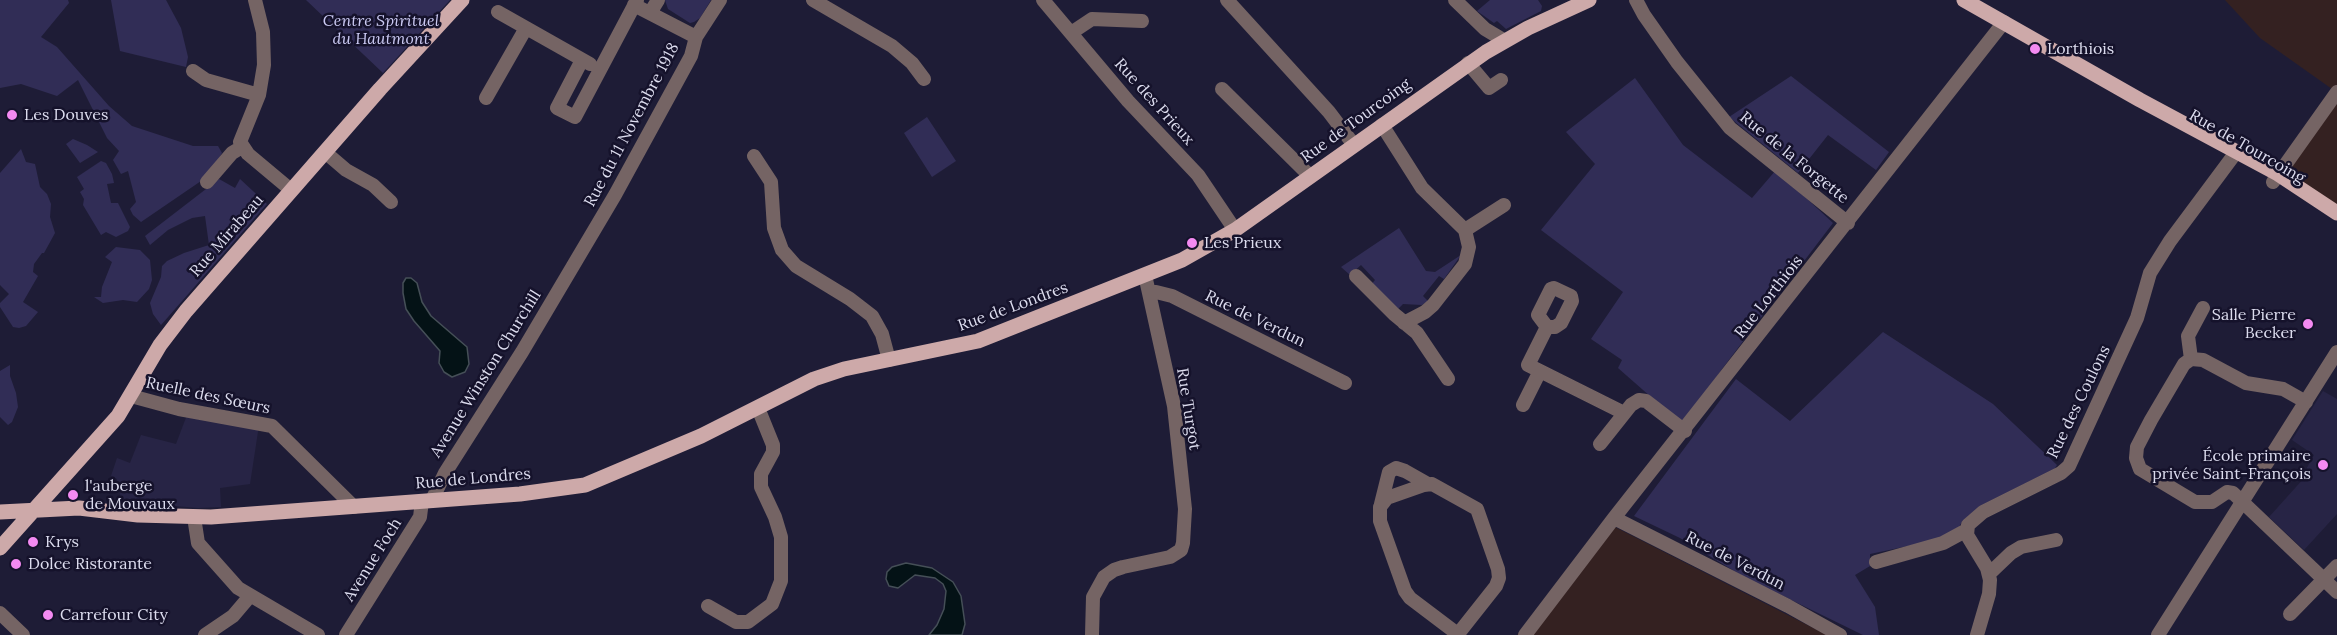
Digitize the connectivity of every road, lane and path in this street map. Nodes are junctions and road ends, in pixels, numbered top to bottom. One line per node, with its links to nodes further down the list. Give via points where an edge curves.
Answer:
1 (255, 0): 30 (street, via 265,50)
2 (462, 0): 35 (main road, Rue Mirabeau)
3 (658, 0): 15 (street)
4 (720, 0): 20 (street, Rue du 11 Novembre 1918)
5 (813, 0): 13 (street)
6 (1043, 0): 19 (street, Rue des Prieux)
7 (1227, 0): 33 (street)
8 (1589, 0): 21 (main road, Rue de Tourcoing)
9 (1636, 0): 45 (street, Rue de la Forgette, via 1683,70 1730,128)
10 (1964, 0): 17 (main road, Rue de Tourcoing)
11 (1460, 2): 21 (street, via 1485,29)
12 (635, 3): 15 (street); 24 (street)
13 (830, 4): 26 (street, via 892,46)
14 (498, 12): 18 (street)
15 (650, 14): 20 (street)
16 (1142, 21): 19 (street, via 1092,19)
17 (2004, 22): 36 (main road, Rue de Tourcoing); 45 (street, Rue Lorthiois)
18 (526, 28): 22 (street); 31 (street)
19 (1071, 33): 47 (street, Rue des Prieux, via 1198,175)
20 (696, 37): 49 (street, Rue du 11 Novembre 1918, via 691,56)
21 (1504, 41): 23 (main road, Rue de Tourcoing)
22 (582, 60): 24 (street); 24 (street, via 557,108 575,117)
23 (1468, 63): 27 (street, via 1489,88); 32 (main road, Rue de Tourcoing)
24 (600, 70)
25 (193, 71): 30 (street, via 206,80)
26 (924, 79)
27 (1501, 80)
28 (1222, 89): 38 (street)
29 (2337, 92): 39 (street)
30 (259, 95): 34 (street, via 241,136)
31 (486, 98)
32 (1382, 125): 33 (main road, Rue de Tourcoing); 48 (street, via 1422,188)
33 (1354, 145): 38 (main road, Rue de Tourcoing)
34 (242, 147): 40 (street); 41 (street)
35 (325, 152): 41 (main road, Rue Mirabeau); 42 (street)
36 (2235, 155): 39 (main road, Rue de Tourcoing); 78 (street, Rue des Coulons, via 2150,273 2137,318 2068,466 1983,513 1971,521)
37 (754, 156): 58 (street, via 771,182 774,228 785,255 872,316)
38 (1310, 176): 47 (main road, Rue de Tourcoing)
39 (2275, 178): 44 (main road); 46 (main road, Rue de Tourcoing)
40 (207, 182)
41 (291, 190): 62 (main road, Rue Mirabeau, via 171,329)
42 (391, 202)
43 (1504, 205): 48 (street)
44 (2337, 213)
45 (1848, 223): 67 (street, Rue Lorthiois)
46 (2337, 223)
47 (1236, 230): 50 (main road, Rue de Tourcoing)
48 (1465, 230): 54 (street, via 1469,248 1465,264 1433,305)
49 (572, 266): 70 (street, Avenue Winston Churchill)
50 (1145, 274): 52 (street, Rue Turgot); 58 (main road, Rue de Londres, via 993,336)
51 (1356, 276): 54 (street)
52 (1149, 293): 61 (street, Rue de Verdun, via 1172,296); 95 (street, Rue Turgot, via 1174,406 1185,534 1181,550 1170,557 1114,570 1104,577 1093,597)
53 (2203, 308): 57 (street, via 2188,336)
54 (1404, 322): 60 (street, via 1417,333)
55 (1547, 327): 59 (street, via 1528,365)
56 (2337, 352): 63 (street)
57 (2191, 359): 63 (street, via 2203,360 2246,383 2283,389); 71 (street, via 2184,364 2145,431 2136,453 2137,464 2149,476 2194,502 2212,502 2229,492)
58 (889, 360): 65 (main road, Rue de Londres, via 828,374)
59 (1540, 370): 64 (street); 66 (street)
60 (1448, 380)
61 (1345, 382)
62 (131, 396): 72 (street, Ruelle des Sœurs, via 272,426); 74 (main road, Rue Mirabeau, via 98,441)
63 (2306, 402): 71 (street)
64 (1522, 405)
65 (758, 408): 70 (main road, Rue de Londres, via 585,485); 88 (street, via 773,446 761,474 761,487 781,537 781,581 772,604 748,622 736,622)
66 (1621, 411): 67 (street, via 1643,400); 68 (street)
67 (1685, 430): 77 (street, Rue Lorthiois)
68 (1600, 444)
69 (1428, 484): 73 (street, via 1390,496); 73 (street, via 1396,468 1389,472); 96 (street, via 1477,509 1499,573 1496,586)
70 (427, 501): 72 (main road, Rue de Londres); 94 (street, Avenue Foch)
71 (2242, 501): 84 (street); 101 (street)
72 (354, 507): 76 (main road, Rue de Londres)
73 (1380, 507): 96 (street, via 1380,521 1405,591)
74 (35, 509): 75 (main road, Rue de Londres); 76 (main road, Rue de Londres); 80 (main road, Rue Mirabeau)
75 (0, 512)
76 (194, 517): 87 (street, via 198,543)
77 (1614, 518): 85 (street, Rue Lorthiois); 99 (street, Rue de Verdun)
78 (1967, 530): 81 (street, Rue des Coulons, via 1943,543); 83 (street)
79 (2056, 540): 83 (street, via 2021,547)
80 (0, 548)
81 (1876, 562)
82 (2337, 566): 84 (street)
83 (1989, 574): 100 (street, via 1989,594)
84 (2324, 580): 86 (street); 90 (street)
85 (1557, 591): 97 (street, Rue Lorthiois); 98 (street, Rue Lorthiois)
86 (2337, 592)
87 (250, 596): 92 (street, via 233,616); 93 (street)
88 (708, 606)
89 (0, 613): 91 (street)
90 (2290, 614)
91 (23, 635)
92 (205, 635)
93 (318, 635)
94 (346, 635)
95 (1092, 635)
96 (1459, 635)
97 (1515, 635)
98 (1525, 635)
99 (1840, 635)
100 (1977, 635)
101 (2158, 635)

